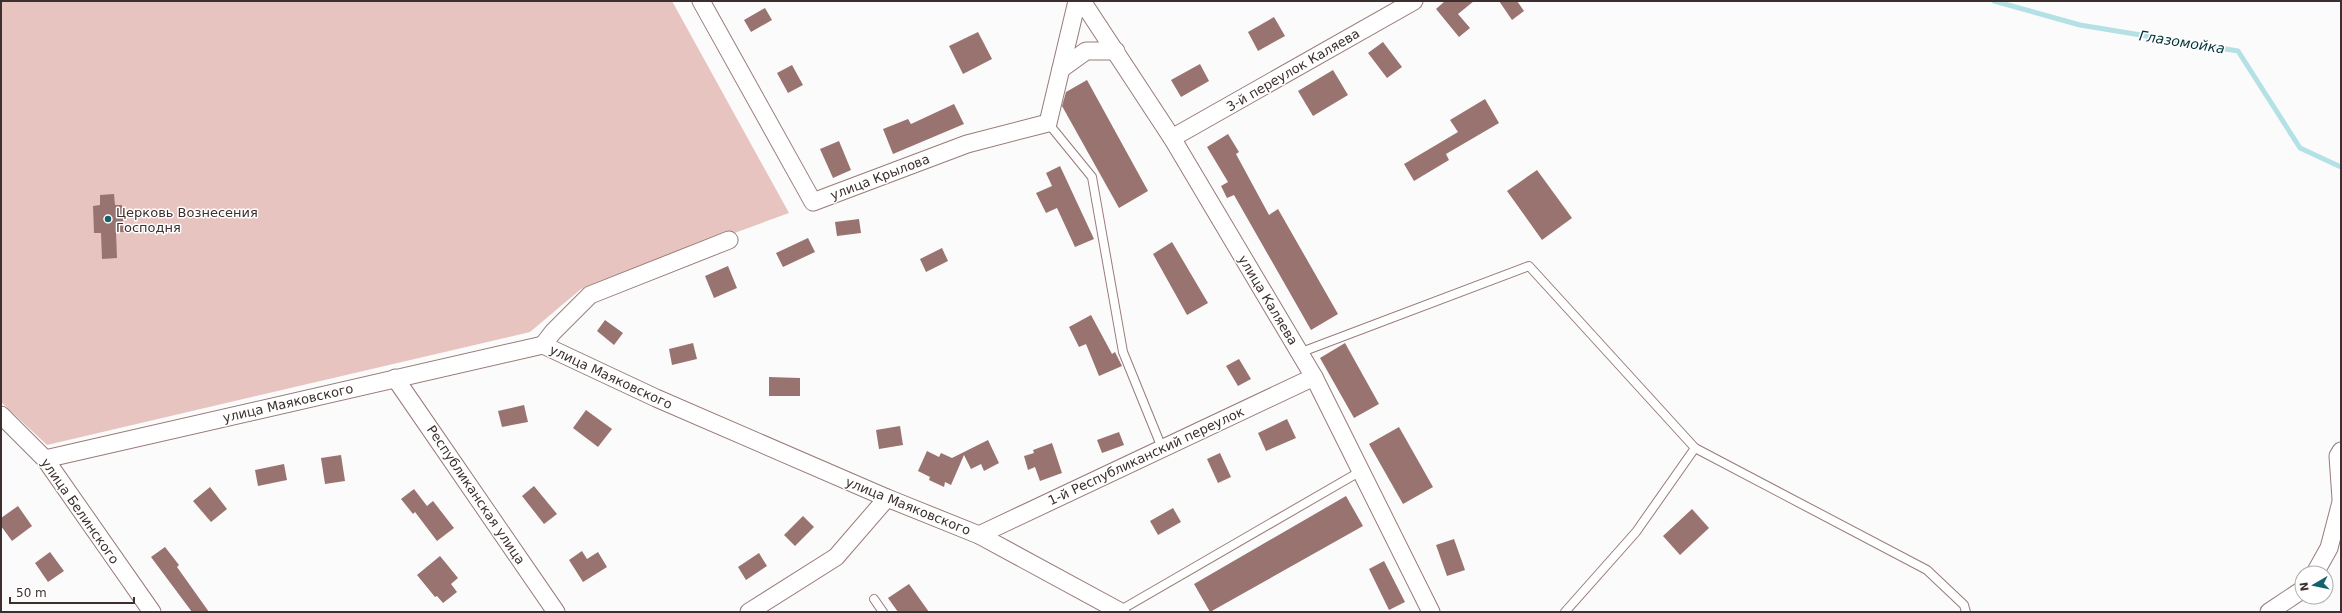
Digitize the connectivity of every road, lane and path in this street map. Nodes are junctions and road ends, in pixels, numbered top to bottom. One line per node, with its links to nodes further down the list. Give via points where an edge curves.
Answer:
1 (701, 1): 7 (street, улица Крылова, via 812,202 967,144)
2 (1077, 1): 6 (street)
3 (1082, 1): 5 (street, улица Каляева)
4 (1414, 1): 8 (street, 3-й переулок Каляева)
5 (1116, 51): 6 (street, via 1086,51); 8 (street, улица Каляева)
6 (1061, 69): 7 (street)
7 (1048, 123): 15 (lane, via 1092,177 1124,352)
8 (1172, 138): 11 (street, улица Каляева)
9 (729, 240): 10 (street, via 590,295)
10 (543, 345): 13 (street, улица Маяковского); 20 (street, улица Маяковского, via 656,398)
11 (1299, 353): 12 (street, улица Каляева); 16 (lane, via 1529,266)
12 (1314, 377): 15 (street, 1-й Республиканский переулок); 19 (street, улица Каляева)
13 (396, 378): 18 (street, улица Маяковского); 27 (street, Республиканская улица)
14 (1, 415): 18 (street, улица Белинского)
15 (1162, 448): 22 (street, 1-й Республиканский переулок)
16 (1695, 448): 32 (lane, via 1636,532); 33 (lane, via 1927,570 1964,605)
17 (2341, 451): 21 (street, via 2338,456)
18 (45, 459): 26 (street, улица Белинского)
19 (1361, 471): 30 (lane); 31 (street, улица Каляева)
20 (887, 498): 22 (street, улица Маяковского); 28 (street, via 836,557)
21 (2341, 500): 23 (street, via 2328,548)
22 (979, 534): 30 (street, улица Маяковского)
23 (2319, 565)
24 (2294, 595): 34 (street)
25 (874, 599): 29 (lane)
26 (152, 612)
27 (556, 612)
28 (749, 612)
29 (883, 612)
30 (1120, 612)
31 (1431, 612)
32 (1565, 612)
33 (1966, 612)
34 (2269, 612)

